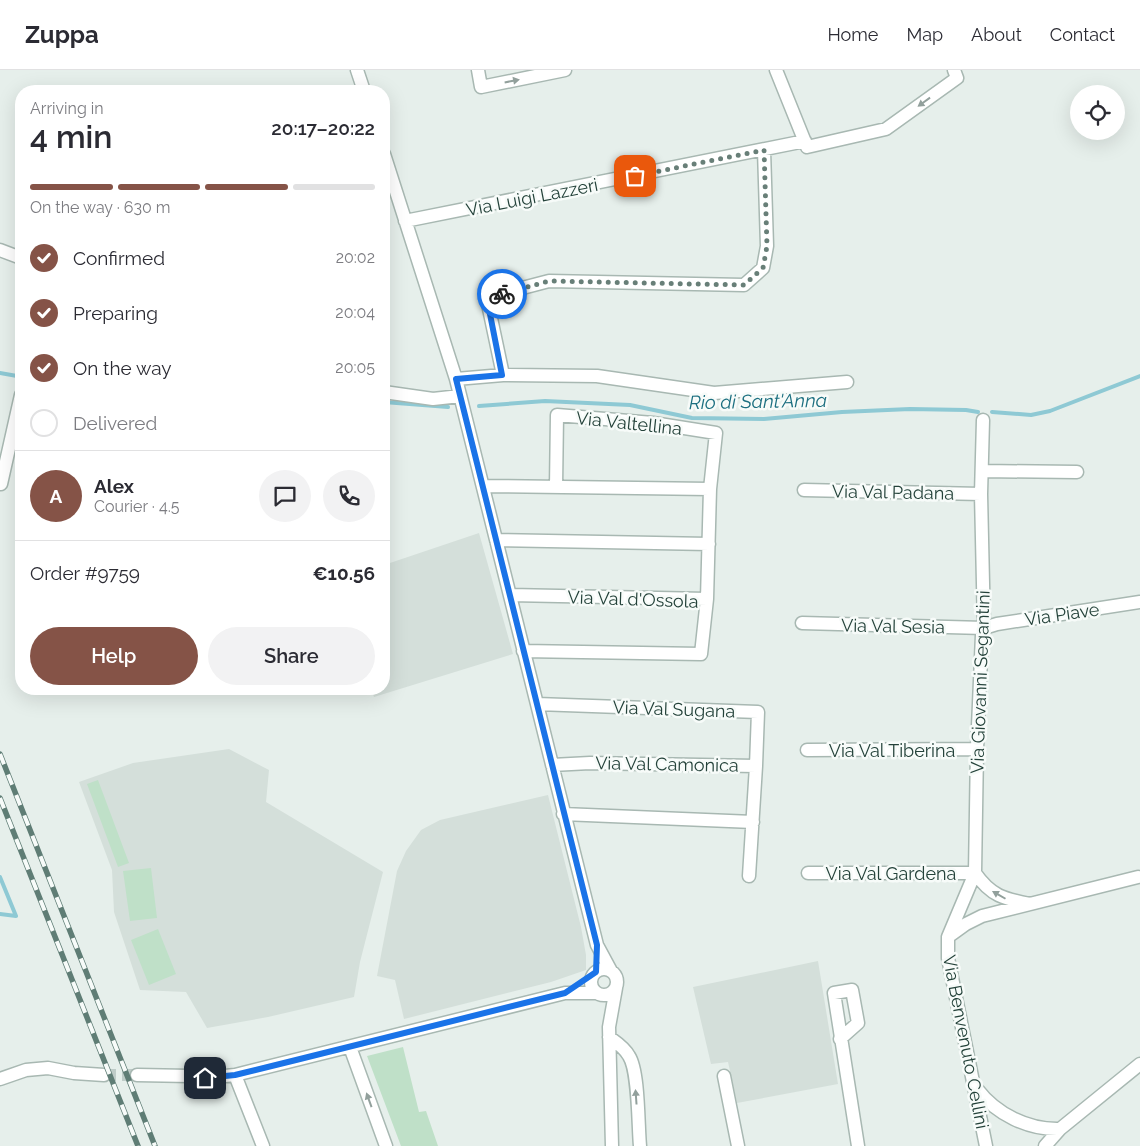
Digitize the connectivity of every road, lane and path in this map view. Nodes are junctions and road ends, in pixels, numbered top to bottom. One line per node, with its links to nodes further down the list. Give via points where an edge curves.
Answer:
1 (357, 70): 6 (street)
2 (478, 70): 3 (street, one-way to 3, via 481,87)
3 (565, 70)
4 (776, 70): 7 (street)
5 (954, 70): 7 (street, Via Luigi Lazzeri, one-way to 7, via 957,78 886,129)
6 (362, 85)
7 (806, 144): 8 (street, Via Luigi Lazzeri)
8 (764, 150): 10 (street, Via Luigi Lazzeri); 13 (street, via 767,246 763,268 744,285 549,281 496,296 488,304)
9 (390, 173): 10 (street)
10 (405, 221): 14 (street)
11 (0, 250): 12 (street)
12 (15, 256)
13 (502, 375): 14 (street); 15 (street, via 597,376 714,393)
14 (456, 379): 17 (street)
15 (847, 382)
16 (390, 393): 17 (street, via 433,399)
17 (460, 396): 23 (street)
18 (982, 420): 20 (street, Via Giovanni Segantini)
19 (15, 422): 22 (street)
20 (982, 471): 21 (street); 27 (street, Via Giovanni Segantini)
21 (1077, 472)
22 (1, 484)
23 (482, 486): 24 (street); 28 (street)
24 (556, 487): 25 (street); 25 (street, Via Valtellina, via 557,416 653,423 716,433)
25 (710, 488): 29 (street, Via Valtellina)
26 (804, 490): 27 (street, Via Val Padana)
27 (981, 494): 34 (street, Via Giovanni Segantini)
28 (496, 540): 29 (street); 30 (street)
29 (709, 544): 31 (street, Via Valtellina)
30 (510, 595): 31 (street, Via Val d'Ossola); 35 (street)
31 (707, 599): 35 (street, Via Val d'Ossola, via 701,654)
32 (1140, 602): 34 (street, Via Piave)
33 (802, 624): 34 (street, Via Val Sesia)
34 (984, 628): 37 (street, Via Giovanni Segantini)
35 (523, 651): 36 (street)
36 (537, 704): 39 (street); 40 (street, Via Val Sugana, via 758,712)
37 (977, 749): 38 (street, Via Val Tiberina); 44 (street, Via Giovanni Segantini)
38 (807, 750)
39 (552, 765): 40 (street, Via Val Camonica); 41 (street)
40 (756, 766): 42 (street, Via Val Camonica)
41 (564, 814): 42 (street); 51 (street)
42 (753, 822): 45 (street, Via Val Camonica)
43 (808, 873): 44 (street, Via Val Gardena)
44 (975, 873): 47 (street, one-way to 44, via 1003,898 983,885); 48 (street, Via Giovanni Segantini)
45 (749, 876)
46 (1138, 877): 47 (street)
47 (1030, 904): 49 (street)
48 (959, 911): 49 (street); 50 (street, Via Giovanni Segantini)
49 (982, 916): 50 (street)
50 (948, 938): 66 (street, Via Benvenuto Cellini, via 948,958)
51 (597, 945): 52 (street); 53 (street)
52 (611, 971): 53 (street, via 604,969); 54 (street, via 618,981)
53 (595, 973): 55 (street); 56 (street, via 591,982)
54 (616, 988): 56 (street, via 610,994); 57 (street)
55 (565, 993): 56 (street); 59 (street)
56 (600, 994): 57 (street)
57 (609, 1032): 70 (street); 71 (street, one-way to 57, via 632,1062)
58 (840, 1039): 73 (street)
59 (350, 1047): 63 (street); 69 (street, one-way to 59)
60 (1140, 1064): 67 (street)
61 (104, 1075): 65 (street, via 74,1074 48,1068 26,1070)
62 (137, 1075): 63 (street, via 205,1078)
63 (235, 1075): 68 (street)
64 (724, 1076): 72 (street)
65 (0, 1079)
66 (975, 1087): 67 (street, via 984,1099 1017,1121 1048,1129); 74 (street, Via Benvenuto Cellini)
67 (1060, 1128): 75 (street)
68 (263, 1146)
69 (386, 1146)
70 (612, 1146)
71 (640, 1146)
72 (738, 1146)
73 (858, 1146)
74 (986, 1146)
75 (1045, 1146)

